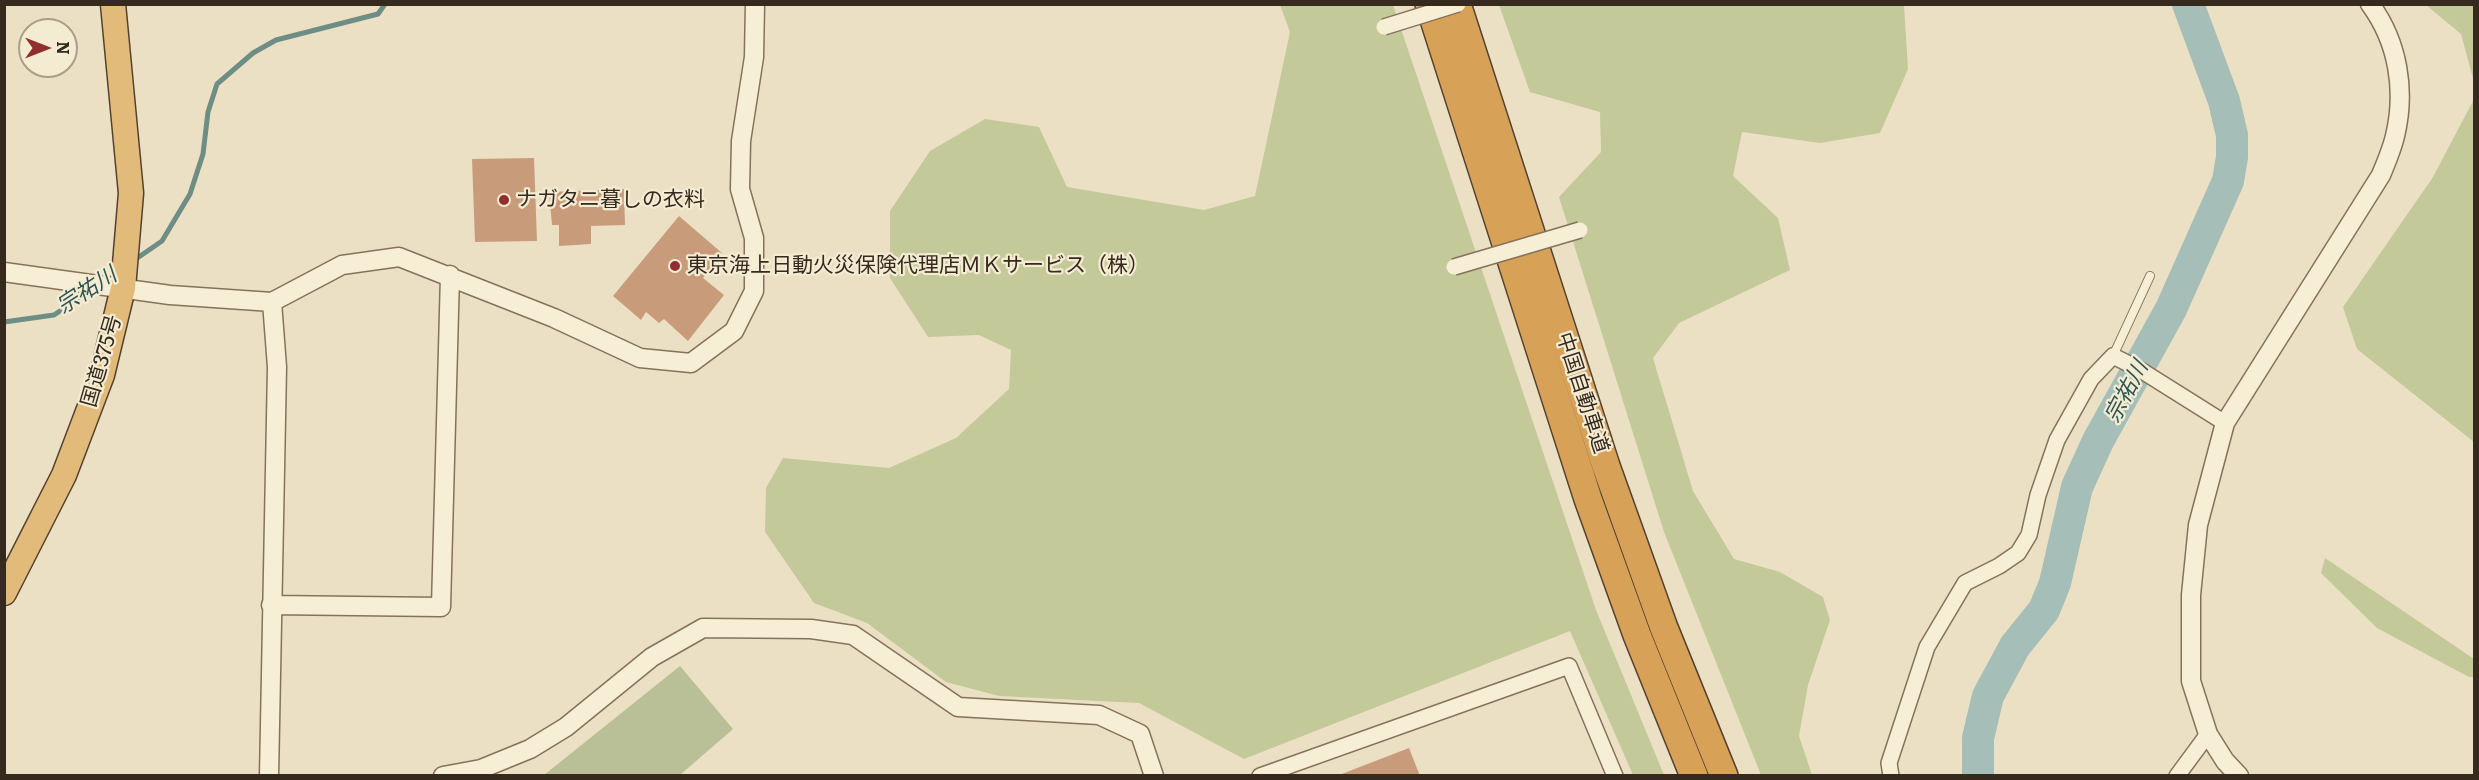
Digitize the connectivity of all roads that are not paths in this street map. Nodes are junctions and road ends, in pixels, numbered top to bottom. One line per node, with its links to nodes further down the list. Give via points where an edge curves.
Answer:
1 (113, 4): 12 (highway, 国道375号, via 131,193)
2 (755, 4): 10 (street, via 754,57 741,141 741,189 754,238 754,291 734,331 691,363 640,358)
3 (1429, 4): 24 (highway, 中国自動車道, via 1588,499)
4 (1457, 4): 6 (street, bridge); 25 (highway, 中国自動車道, via 1606,466 1664,628)
5 (2370, 4): 15 (street, via 2394,51 2401,85 2395,137 2381,175)
6 (1384, 27)
7 (1580, 230): 8 (street, bridge)
8 (1454, 267)
9 (4, 272): 12 (street)
10 (450, 275): 13 (street, via 399,257 342,265); 17 (street, via 441,607)
11 (2150, 276): 14 (lane)
12 (123, 288): 13 (street); 16 (highway, 国道375号, via 102,375 64,475)
13 (272, 302): 17 (street, via 278,367)
14 (2117, 359): 15 (street); 26 (street, via 2091,379 2057,440 2029,535 2018,553 1965,583 1927,647 1889,763)
15 (2225, 423): 18 (street, via 2199,525 2191,595 2191,681)
16 (4, 593)
17 (271, 605): 19 (street)
18 (2208, 734): 27 (street); 28 (street)
19 (269, 776)
20 (443, 776): 21 (street, via 481,769 530,749 566,727 652,657 703,628 715,628 810,629 853,635 958,707 1099,715 1140,734)
21 (1154, 776)
22 (1260, 776): 23 (street, via 1569,666)
23 (1615, 776)
24 (1694, 776)
25 (1724, 776)
26 (1891, 776)
27 (2177, 776)
28 (2239, 776)

